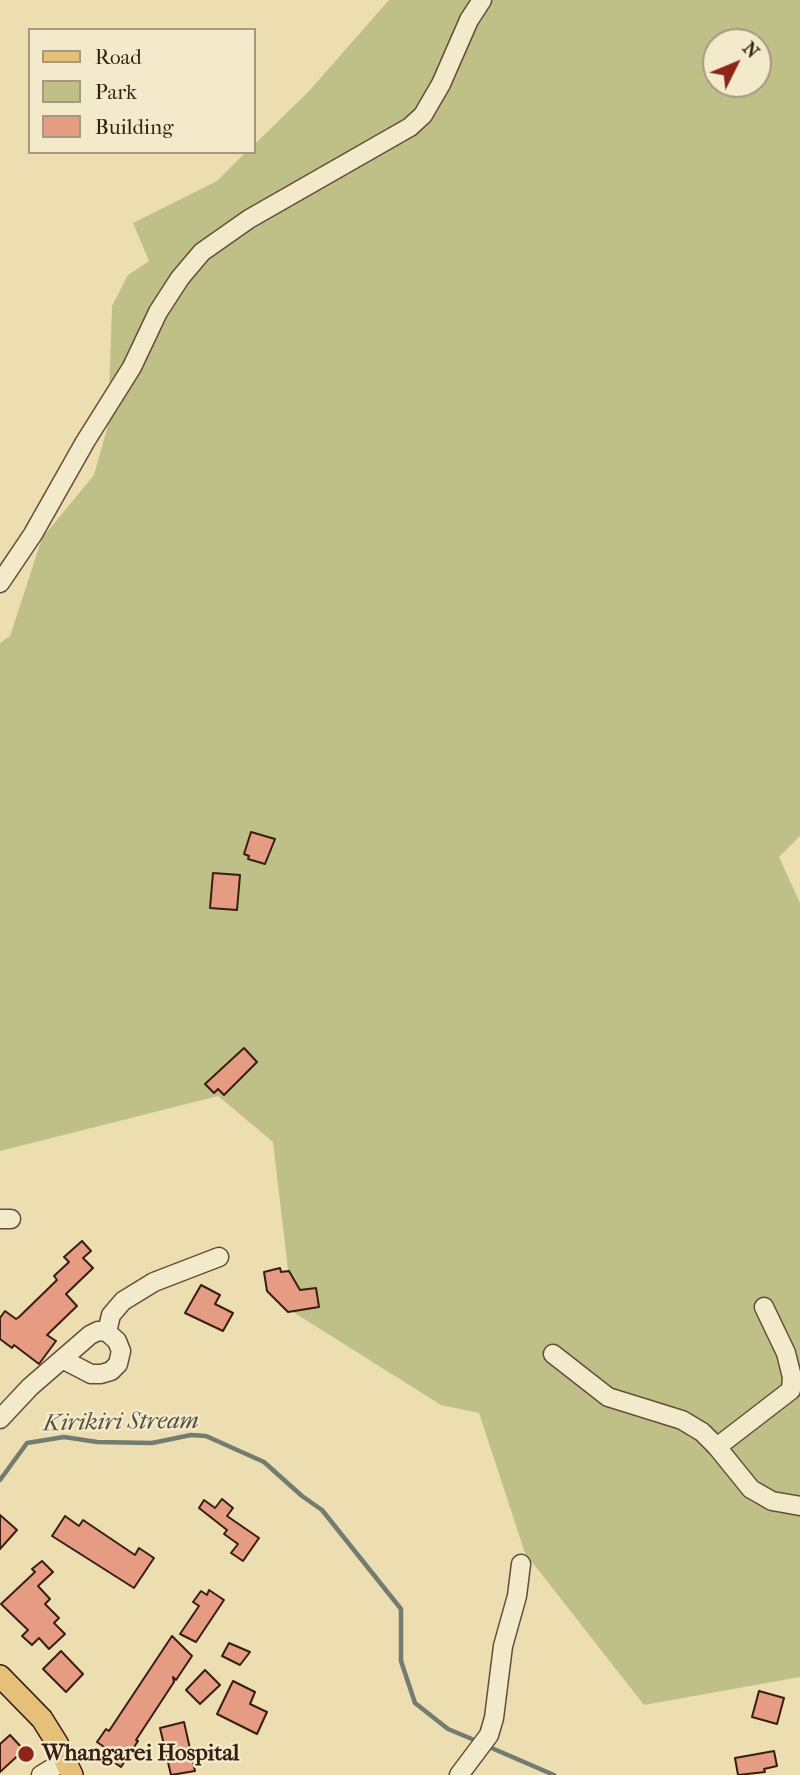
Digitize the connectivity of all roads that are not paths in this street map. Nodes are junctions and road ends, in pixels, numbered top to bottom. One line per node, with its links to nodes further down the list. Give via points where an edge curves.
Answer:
1 (482, 0): 2 (street, via 441,84 423,115 410,127 249,219 202,252 180,278 132,367)
2 (0, 583)
3 (219, 1257): 5 (street, via 154,1282 123,1301 111,1315)
4 (764, 1307): 9 (street, via 786,1353 791,1390)
5 (107, 1332): 7 (street, via 90,1335); 7 (street, via 121,1351 120,1361 111,1371 91,1374)
6 (553, 1354): 9 (street, via 608,1397 682,1420)
7 (64, 1360): 8 (street)
8 (0, 1419)
9 (717, 1447): 10 (street, via 751,1489 772,1501)
10 (800, 1506)
11 (521, 1564): 14 (street, via 503,1646 494,1718 489,1735)
12 (0, 1676): 13 (main road, via 42,1719)
13 (69, 1768): 15 (street)
14 (463, 1768)
15 (41, 1775)

